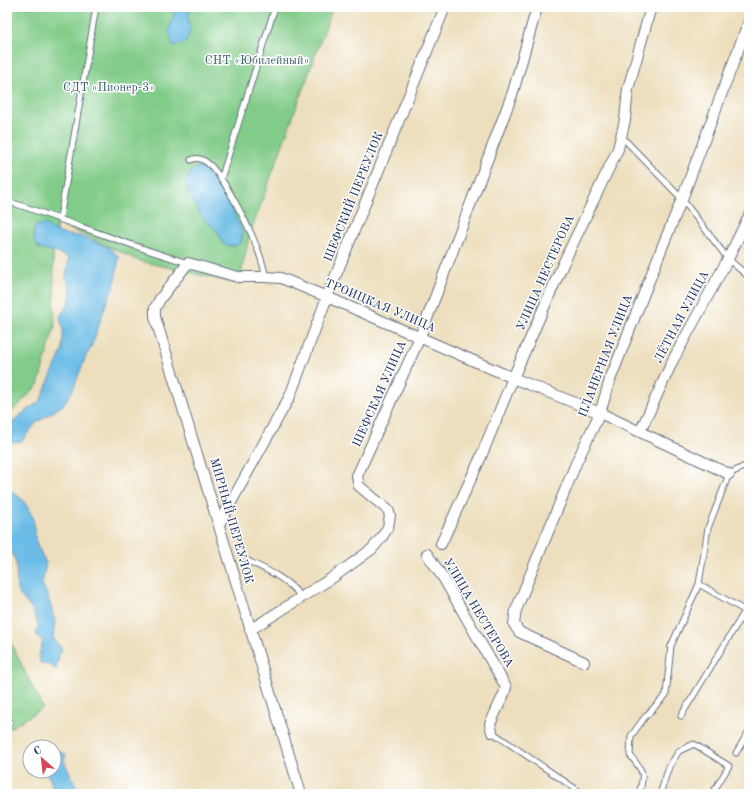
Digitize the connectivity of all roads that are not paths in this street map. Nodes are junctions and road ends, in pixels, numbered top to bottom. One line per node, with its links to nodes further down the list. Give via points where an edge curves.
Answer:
1 (96, 7): 13 (lane)
2 (275, 7): 9 (lane)
3 (445, 7): 18 (street, ШЕФСКИЙ ПЕРЕУЛОК)
4 (537, 7): 19 (street, ШЕФСКАЯ УЛИЦА, via 514,92)
5 (651, 7): 7 (street, УЛИЦА НЕСТЕРОВА, via 627,97)
6 (749, 21): 10 (street, ПЛАНЕРНАЯ УЛИЦА)
7 (621, 136): 10 (lane); 20 (street, УЛИЦА НЕСТЕРОВА, via 618,150 563,264)
8 (191, 160): 9 (lane, via 202,159)
9 (221, 179): 16 (lane, via 246,220)
10 (682, 199): 14 (lane); 21 (street, ПЛАНЕРНАЯ УЛИЦА, via 641,298)
11 (7, 201): 13 (lane, ТРОИЦКАЯ УЛИЦА)
12 (749, 216): 14 (street, ЛЁТНАЯ УЛИЦА)
13 (60, 218): 15 (lane, ТРОИЦКАЯ УЛИЦА)
14 (728, 259): 17 (lane); 22 (street, ЛЁТНАЯ УЛИЦА, via 673,360)
15 (188, 263): 16 (street, ТРОИЦКАЯ УЛИЦА, via 238,277); 25 (street, МИРНЫЙ ПЕРЕУЛОК, via 160,299 155,308 156,317)
16 (266, 277): 18 (street, ТРОИЦКАЯ УЛИЦА, via 281,278)
17 (749, 277)
18 (327, 297): 19 (street, ТРОИЦКАЯ УЛИЦА); 25 (street, ШЕФСКИЙ ПЕРЕУЛОК, via 290,396)
19 (420, 337): 20 (street, ТРОИЦКАЯ УЛИЦА); 30 (street, ШЕФСКАЯ УЛИЦА, via 357,476 359,486 388,510 388,527 372,549)
20 (513, 378): 21 (street, ТРОИЦКАЯ УЛИЦА); 26 (street, УЛИЦА НЕСТЕРОВА)
21 (600, 413): 22 (street, ТРОИЦКАЯ УЛИЦА); 33 (street, ПЛАНЕРНАЯ УЛИЦА, via 577,460 520,598 514,624 519,632)
22 (640, 432): 24 (street, ТРОИЦКАЯ УЛИЦА)
23 (749, 464): 24 (lane)
24 (729, 474): 29 (lane, via 708,528)
25 (219, 524): 32 (street, МИРНЫЙ ПЕРЕУЛОК)
26 (441, 544)
27 (427, 554): 35 (street, УЛИЦА НЕСТЕРОВА, via 506,687 490,724)
28 (248, 561): 30 (lane, via 282,579)
29 (699, 584): 31 (lane); 40 (lane, via 671,646 666,695 631,736 630,755 644,776)
30 (301, 597): 32 (street, ШЕФСКАЯ УЛИЦА)
31 (747, 612): 34 (lane)
32 (250, 630): 38 (street, МИРНЫЙ ПЕРЕУЛОК)
33 (584, 662)
34 (681, 716)
35 (492, 732): 39 (lane)
36 (749, 732): 37 (lane)
37 (736, 753)
38 (301, 794)
39 (583, 794)
40 (639, 794)
41 (660, 794): 42 (lane, via 669,767 679,751 694,744 729,766)
42 (712, 794)

